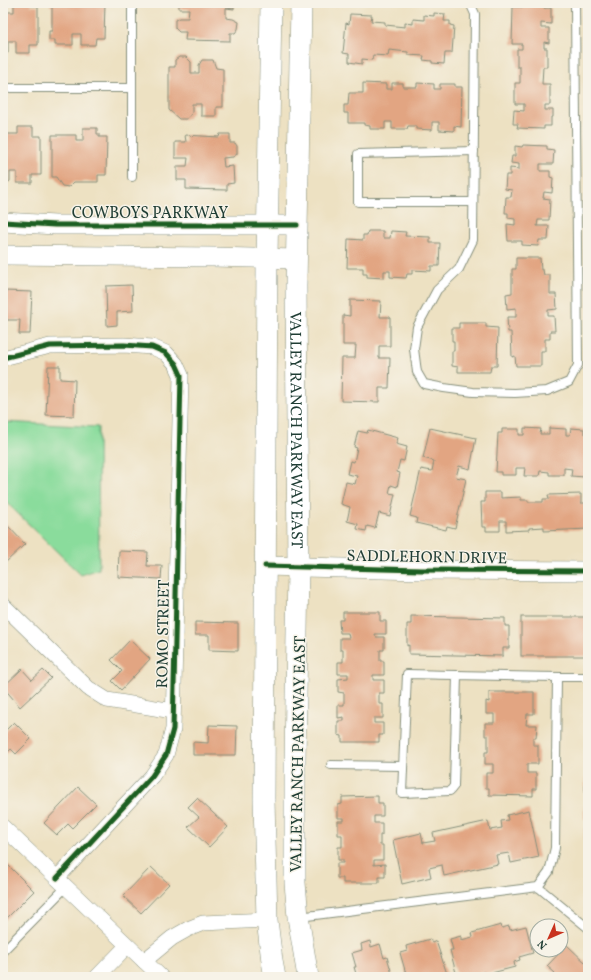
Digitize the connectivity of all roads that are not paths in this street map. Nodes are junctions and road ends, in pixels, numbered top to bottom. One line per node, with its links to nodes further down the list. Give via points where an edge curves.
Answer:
1 (132, 3): 7 (lane)
2 (271, 3): 14 (main road, VALLEY RANCH PARKWAY EAST)
3 (301, 3): 13 (main road, VALLEY RANCH PARKWAY EAST)
4 (470, 3): 8 (lane, via 475,14)
5 (575, 3): 10 (lane, via 578,364 569,382 547,391 473,392 424,384 417,372 414,349 417,327 437,290 459,269 470,246)
6 (3, 88): 7 (lane)
7 (132, 88): 9 (lane)
8 (474, 150): 10 (lane); 10 (lane, via 358,154 358,202)
9 (132, 178)
10 (473, 202)
11 (3, 222): 12 (street, COWBOYS PARKWAY)
12 (55, 225): 14 (street, COWBOYS PARKWAY); 16 (street)
13 (297, 225): 14 (street, COWBOYS PARKWAY); 18 (main road, VALLEY RANCH PARKWAY EAST)
14 (268, 226): 17 (main road, VALLEY RANCH PARKWAY EAST)
15 (3, 255): 16 (street)
16 (58, 256): 17 (street)
17 (267, 259): 18 (street); 20 (main road, VALLEY RANCH PARKWAY EAST)
18 (296, 259): 21 (main road, VALLEY RANCH PARKWAY EAST)
19 (3, 358): 27 (street, ROMO STREET, via 50,346 131,345 152,347 166,353 176,364 181,375)
20 (265, 566): 21 (street, SADDLEHORN DRIVE); 34 (main road, VALLEY RANCH PARKWAY EAST, via 264,800)
21 (298, 567): 22 (street, SADDLEHORN DRIVE); 33 (main road, VALLEY RANCH PARKWAY EAST, via 295,883)
22 (588, 571)
23 (3, 605): 27 (street, via 88,688 107,700)
24 (457, 675): 25 (lane); 29 (lane, via 407,674); 29 (lane, via 454,786 450,791 402,793)
25 (557, 677): 26 (lane); 32 (lane, via 555,848 549,872)
26 (588, 677)
27 (173, 711): 31 (street, ROMO STREET, via 173,729 166,755 152,776)
28 (331, 765): 29 (lane)
29 (403, 766)
30 (5, 832): 31 (street)
31 (61, 882): 36 (street); 37 (lane)
32 (538, 887): 33 (lane); 35 (lane)
33 (298, 917): 34 (main road); 42 (main road, VALLEY RANCH PARKWAY EAST)
34 (267, 920): 38 (street, via 203,923 172,938); 41 (main road, VALLEY RANCH PARKWAY EAST)
35 (588, 928)
36 (127, 946): 38 (street); 39 (street)
37 (3, 951)
38 (144, 961): 40 (street)
39 (97, 977)
40 (161, 977)
41 (275, 977)
42 (308, 977)

